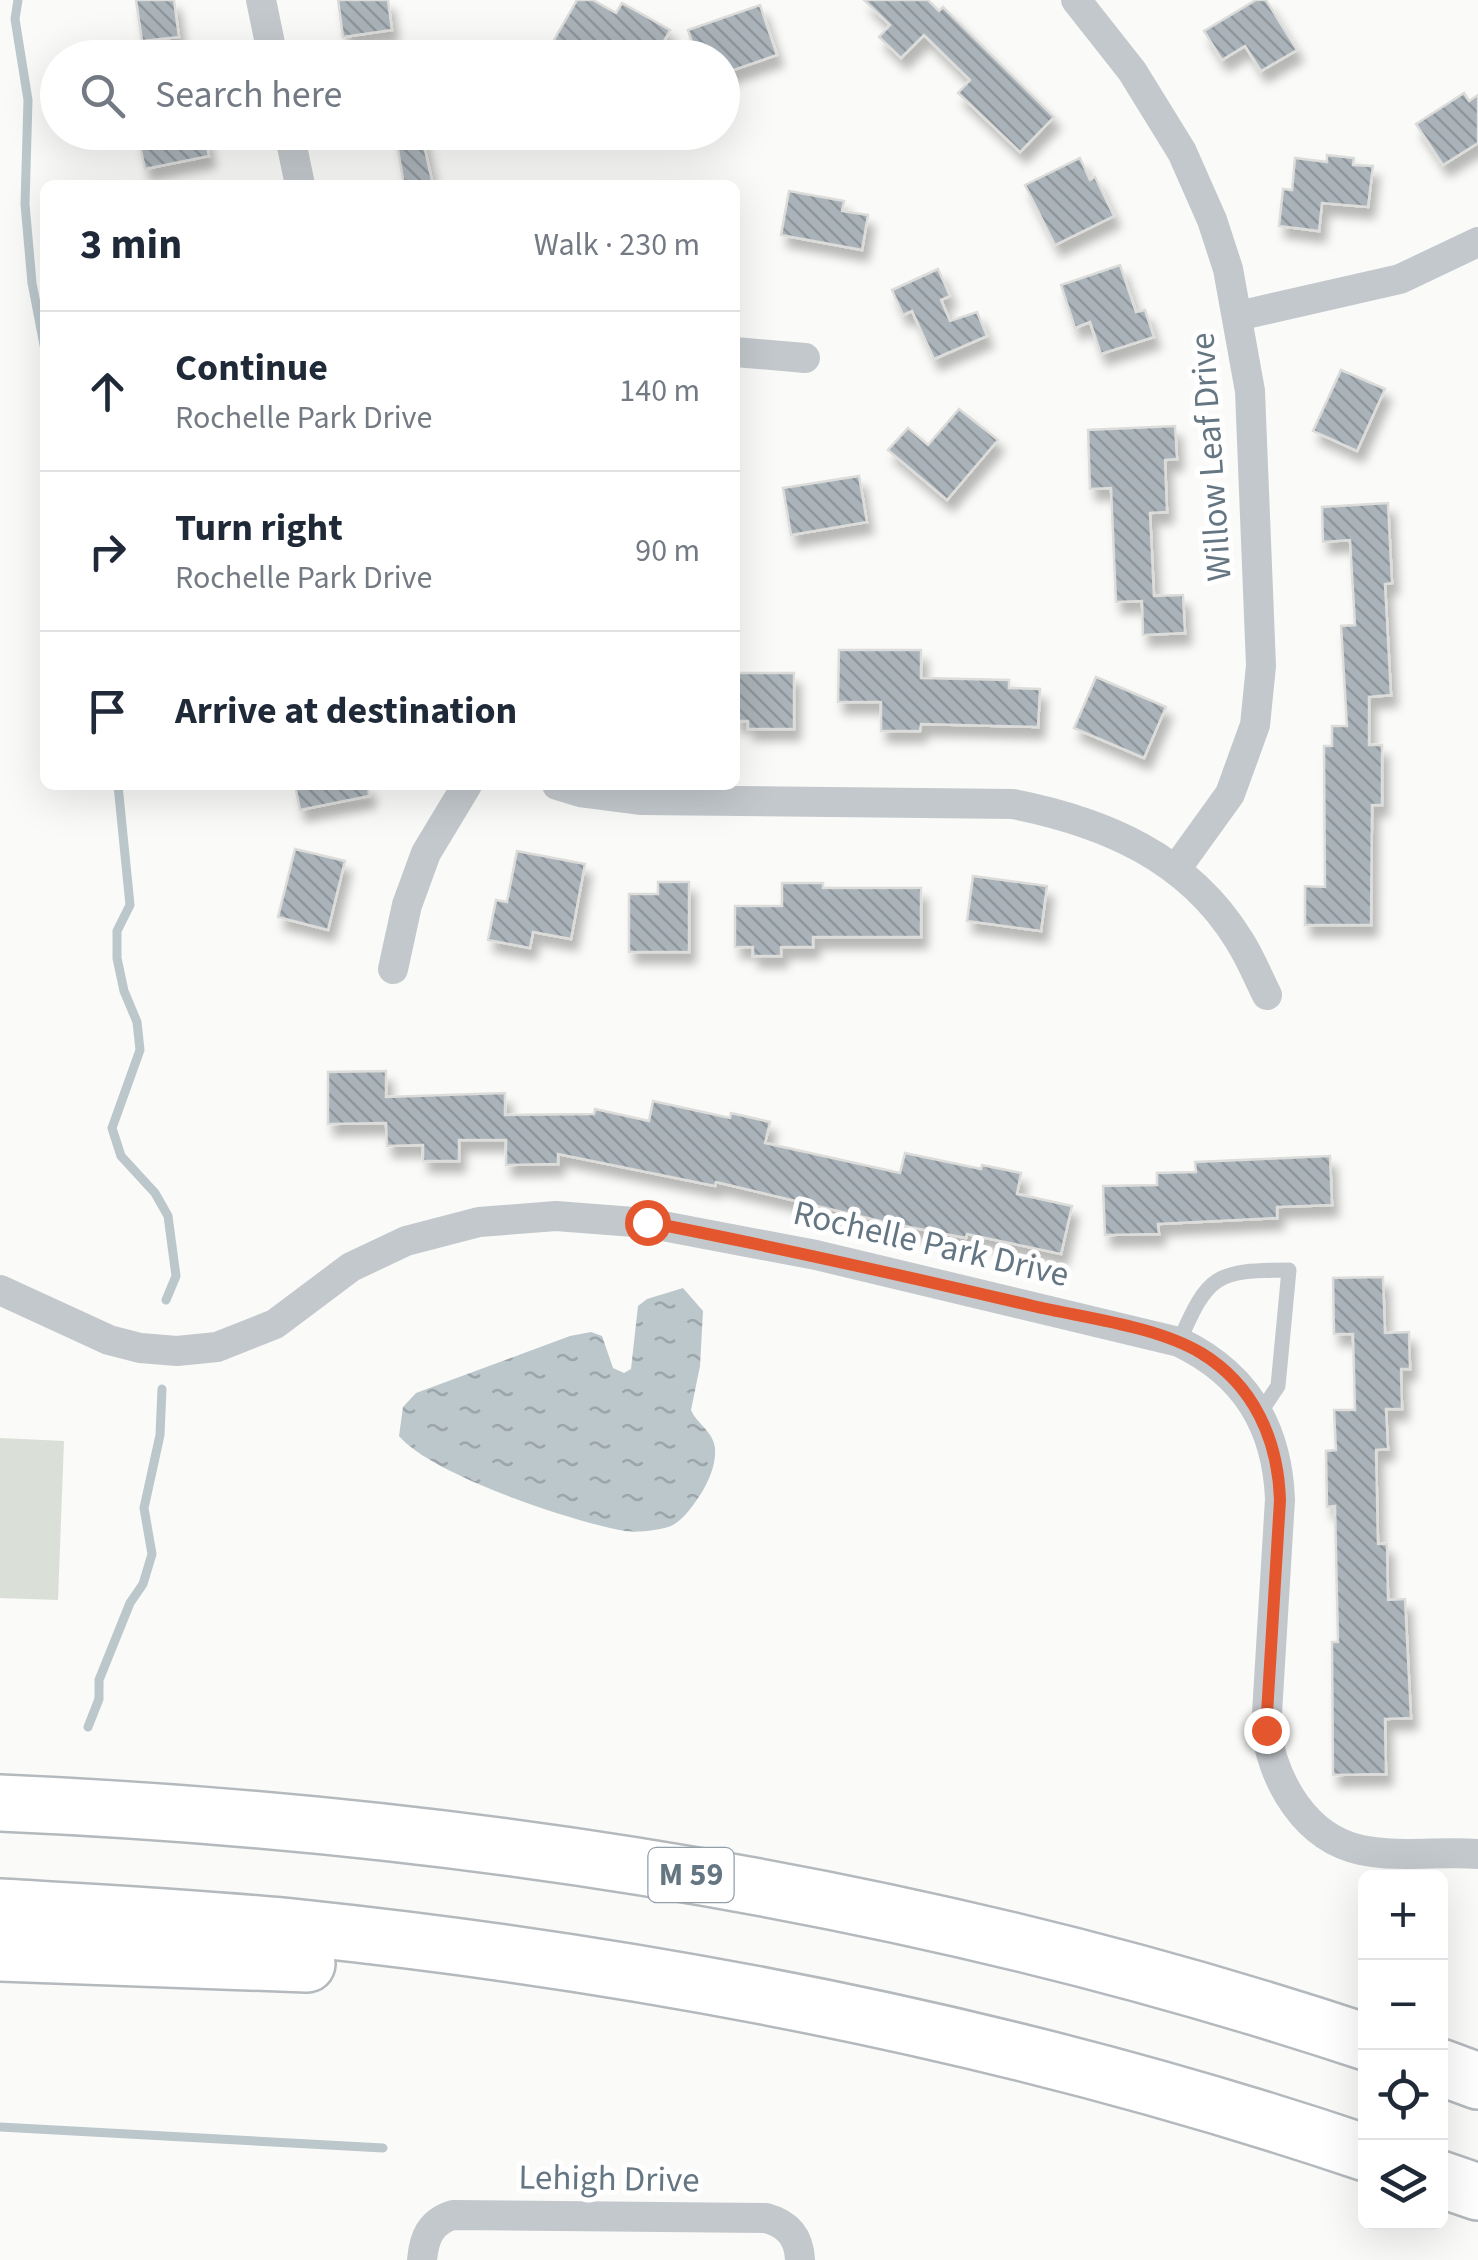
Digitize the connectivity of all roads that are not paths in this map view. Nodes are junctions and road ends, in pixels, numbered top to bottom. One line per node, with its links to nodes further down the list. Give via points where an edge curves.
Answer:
1 (261, 0): 3 (street)
2 (1085, 2): 7 (street, Willow Leaf Drive, via 1182,152 1212,220)
3 (270, 40)
4 (293, 150): 5 (street)
5 (299, 180)
6 (1478, 242): 7 (street, via 1400,279)
7 (1238, 316): 12 (street, Willow Leaf Drive, via 1250,392 1262,666 1255,726 1230,794)
8 (740, 352): 9 (street)
9 (805, 358)
10 (465, 790): 13 (street, via 426,854)
11 (573, 790): 12 (street, via 642,800 1013,804 1070,815)
12 (1176, 868): 14 (street, via 1239,939)
13 (393, 969)
14 (1267, 995)
15 (0, 1290): 16 (street, Rochelle Park Drive, via 109,1340 140,1348 216,1347 274,1324 351,1267 406,1241 478,1222 574,1217 647,1222 816,1255)
16 (1178, 1342): 17 (street, Rochelle Park Drive, via 1222,1368); 17 (lane, via 1208,1286 1233,1272 1289,1270 1278,1386)
17 (1260, 1413): 19 (street, Rochelle Park Drive, via 1279,1467 1266,1730 1279,1782 1294,1806 1360,1850)
18 (0, 1803): 23 (highway, M 59, via 322,1825 667,1870 1020,1945)
19 (1478, 1854)
20 (0, 1908): 22 (highway, via 299,1928)
21 (0, 1953): 22 (highway)
22 (663, 1979): 26 (highway, via 970,2040)
23 (1358, 2040)
24 (1448, 2071): 25 (highway)
25 (1478, 2081)
26 (1358, 2151)
27 (1448, 2182): 28 (highway)
28 (1478, 2192)
29 (422, 2260): 30 (street, Lehigh Drive, via 430,2228 442,2218 472,2216 766,2218 796,2237)
30 (800, 2260)

